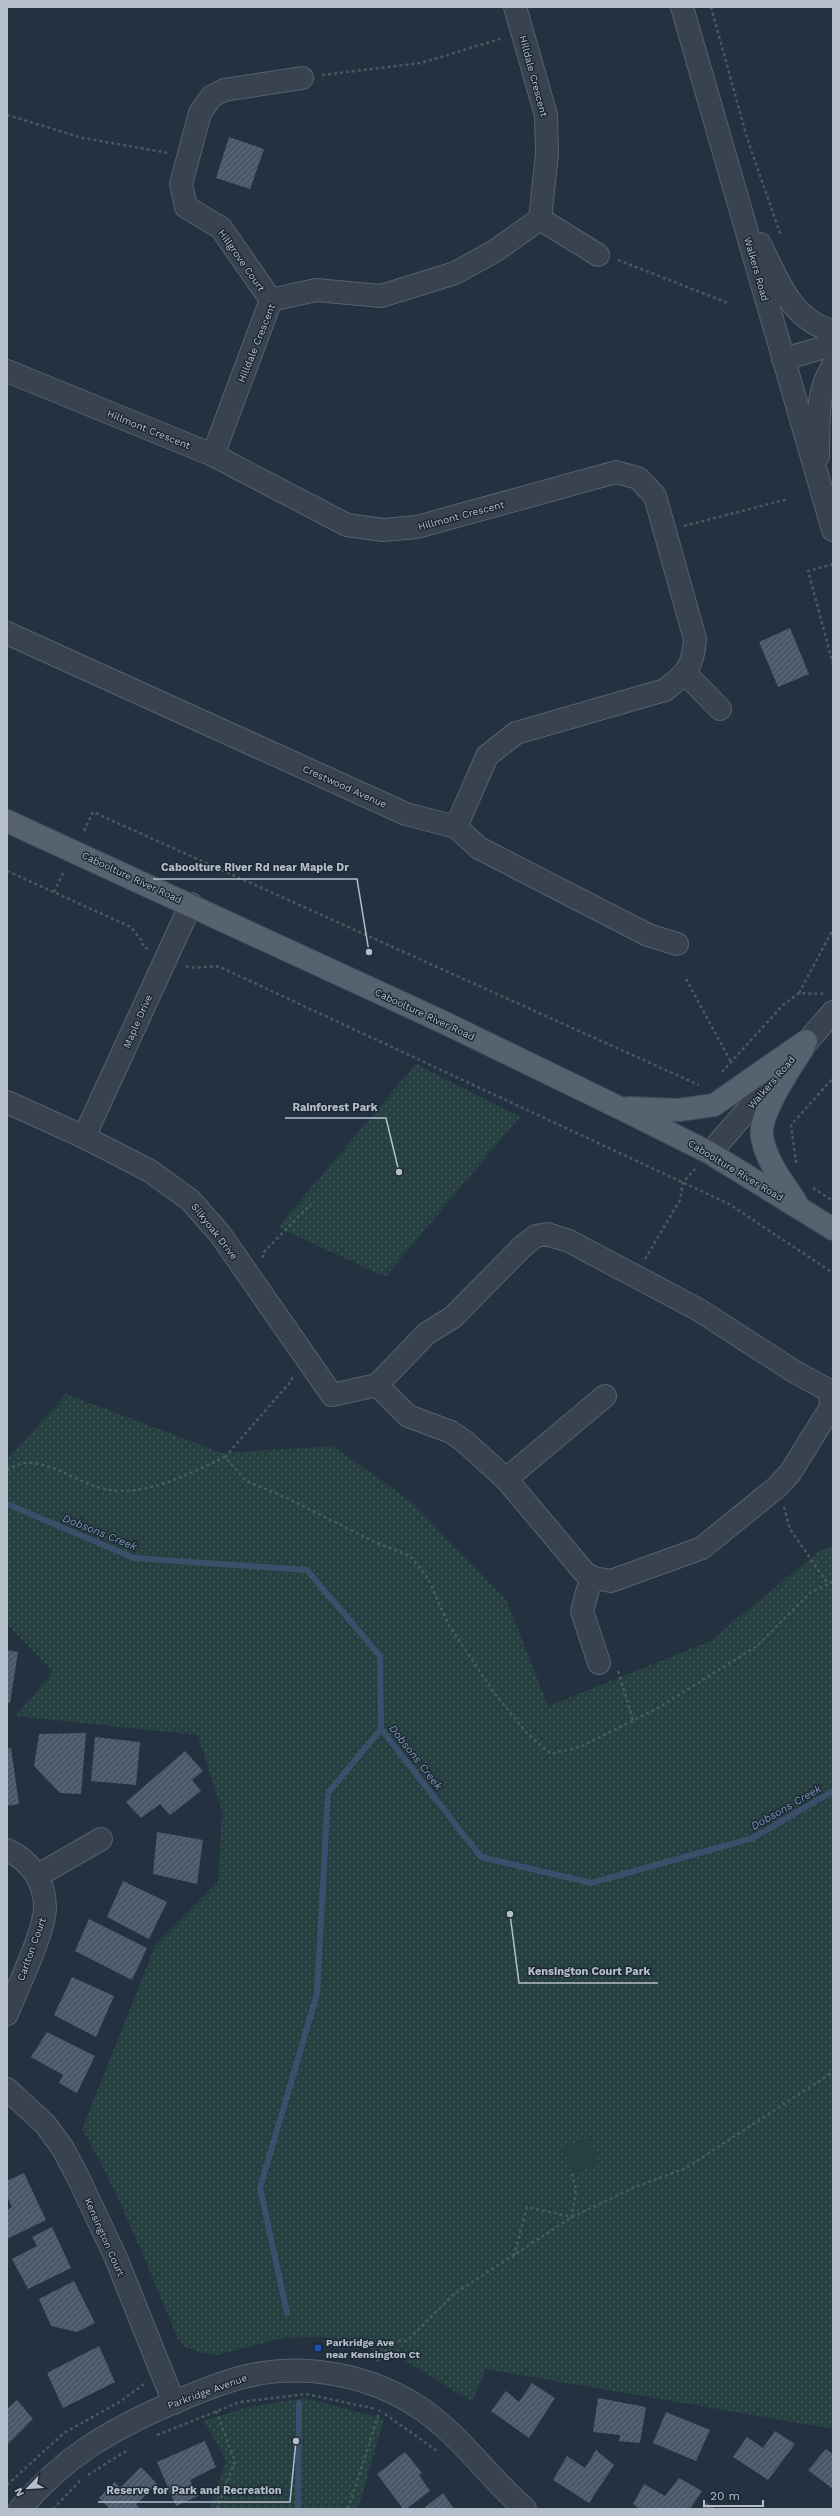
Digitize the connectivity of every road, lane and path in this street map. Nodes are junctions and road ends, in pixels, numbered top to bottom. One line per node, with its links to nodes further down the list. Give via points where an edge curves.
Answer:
1 (515, 7): 4 (street, Hilldale Crescent)
2 (682, 7): 8 (street, Walkers Road)
3 (711, 7): 10 (path, via 747,138)
4 (522, 32): 5 (path, via 421,63); 9 (street, Hilldale Crescent, via 546,115 547,154)
5 (302, 78): 7 (street, Hillgrove Court, via 224,90 211,97 200,113)
6 (7, 116): 7 (path, via 83,138)
7 (188, 156): 12 (street, Hillgrove Court, via 181,184 186,207 221,228)
8 (739, 202): 14 (street, via 786,294 800,314 812,324); 16 (street, Walkers Road)
9 (540, 219): 11 (street); 12 (street, Hilldale Crescent, via 495,251 455,273 382,296 316,290)
10 (783, 242)
11 (598, 255): 13 (path, via 624,262)
12 (271, 300): 19 (street, Hilldale Crescent)
13 (728, 303)
14 (833, 331)
15 (833, 345): 16 (street)
16 (783, 359): 20 (street, Walkers Road)
17 (833, 366): 20 (street, via 822,388 819,403)
18 (7, 371): 19 (street, Hillmont Crescent)
19 (213, 455): 23 (street, Hillmont Crescent, via 347,524 383,530 417,527 616,472 638,478 655,496)
20 (818, 479): 22 (street, Walkers Road)
21 (788, 499): 23 (path)
22 (833, 530)
23 (666, 531): 27 (street, Hillmont Crescent, via 695,639 694,658)
24 (833, 564): 26 (path, via 808,571)
25 (7, 633): 30 (street, Crestwood Avenue, via 406,814)
26 (833, 664)
27 (686, 674): 28 (street); 30 (street, Hillmont Crescent, via 665,690 516,733 487,756)
28 (720, 709)
29 (7, 821): 35 (main road, Caboolture River Road)
30 (456, 827): 37 (street, Crestwood Avenue, via 479,848 648,935)
31 (84, 831): 47 (path, via 93,812)
32 (7, 871): 34 (path)
33 (64, 871): 34 (path)
34 (54, 892): 38 (path, via 131,927 142,941 143,947)
35 (191, 904): 49 (main road, Caboolture River Road); 50 (street, Maple Drive)
36 (833, 929): 41 (path)
37 (677, 944)
38 (149, 949)
39 (184, 965): 53 (path, via 191,968 207,965 220,967)
40 (686, 979): 44 (path)
41 (799, 994): 42 (path, via 823,993); 44 (path, via 783,1005)
42 (831, 1005): 43 (street, Walkers Road)
43 (806, 1042): 49 (main road, via 714,1105 679,1110); 51 (street, Walkers Road); 57 (main road, via 765,1114 761,1135 766,1153)
44 (731, 1062): 45 (path)
45 (718, 1076)
46 (833, 1078): 52 (path, via 791,1125)
47 (703, 1086)
48 (7, 1102): 50 (street, Silkyoak Drive)
49 (620, 1108): 51 (main road, Caboolture River Road)
50 (84, 1137): 63 (street, Silkyoak Drive, via 150,1171 190,1200 220,1234 332,1395)
51 (710, 1153): 53 (path); 57 (main road, Caboolture River Road)
52 (797, 1171)
53 (683, 1182): 60 (path, via 729,1204); 61 (path, via 680,1200)
54 (810, 1186): 55 (path)
55 (833, 1200)
56 (311, 1204): 59 (path, via 263,1254)
57 (801, 1209): 58 (main road, Caboolture River Road)
58 (833, 1229)
59 (264, 1264)
60 (833, 1273)
61 (635, 1275): 63 (street, via 569,1241 547,1234 536,1236 523,1246 453,1318 426,1334); 64 (street, via 699,1310 795,1372)
62 (291, 1368): 66 (path, via 292,1380)
63 (377, 1385): 68 (street, via 408,1416 451,1432)
64 (831, 1391): 69 (street, via 831,1407 790,1473)
65 (605, 1396): 68 (street)
66 (225, 1456): 67 (path, via 188,1474 138,1490 106,1489 50,1468 23,1462); 72 (path, via 246,1481 285,1496 377,1543 410,1556 428,1578 448,1624 495,1694 526,1732 551,1754 582,1746 658,1708 757,1646 811,1592)
67 (7, 1470)
68 (506, 1479): 70 (street, via 585,1573)
69 (777, 1488): 70 (street, via 702,1548 611,1581); 72 (path, via 790,1529)
70 (594, 1578): 73 (street, via 582,1611)
71 (833, 1582): 72 (path)
72 (828, 1584)
73 (599, 1663)
74 (101, 1839): 76 (street)
75 (7, 1850): 76 (street, Carlton Court, via 18,1854)
76 (37, 1876): 77 (street, Carlton Court, via 45,1908 42,1924)
77 (7, 2014)
78 (833, 2072): 81 (path, via 686,2168 633,2188)
79 (7, 2089): 84 (street, Kensington Court, via 45,2124 62,2147 77,2175 116,2258)
80 (572, 2174): 81 (path, via 576,2189)
81 (572, 2217): 82 (path); 82 (path, via 527,2207)
82 (514, 2257): 83 (path, via 454,2294 407,2341 395,2341)
83 (377, 2361)
84 (174, 2402): 90 (street, Parkridge Avenue, via 92,2442 61,2466); 94 (street, Parkridge Avenue, via 252,2375 290,2370 326,2372 361,2380 392,2392 421,2408 450,2432 502,2489)
85 (380, 2410): 86 (path, via 306,2394 240,2402); 89 (path); 93 (path)
86 (216, 2411): 87 (path); 92 (path, via 235,2461)
87 (155, 2436)
88 (128, 2449): 91 (path, via 83,2478)
89 (443, 2456)
90 (20, 2509)
91 (53, 2509)
92 (218, 2509)
93 (348, 2509)
94 (525, 2509)

